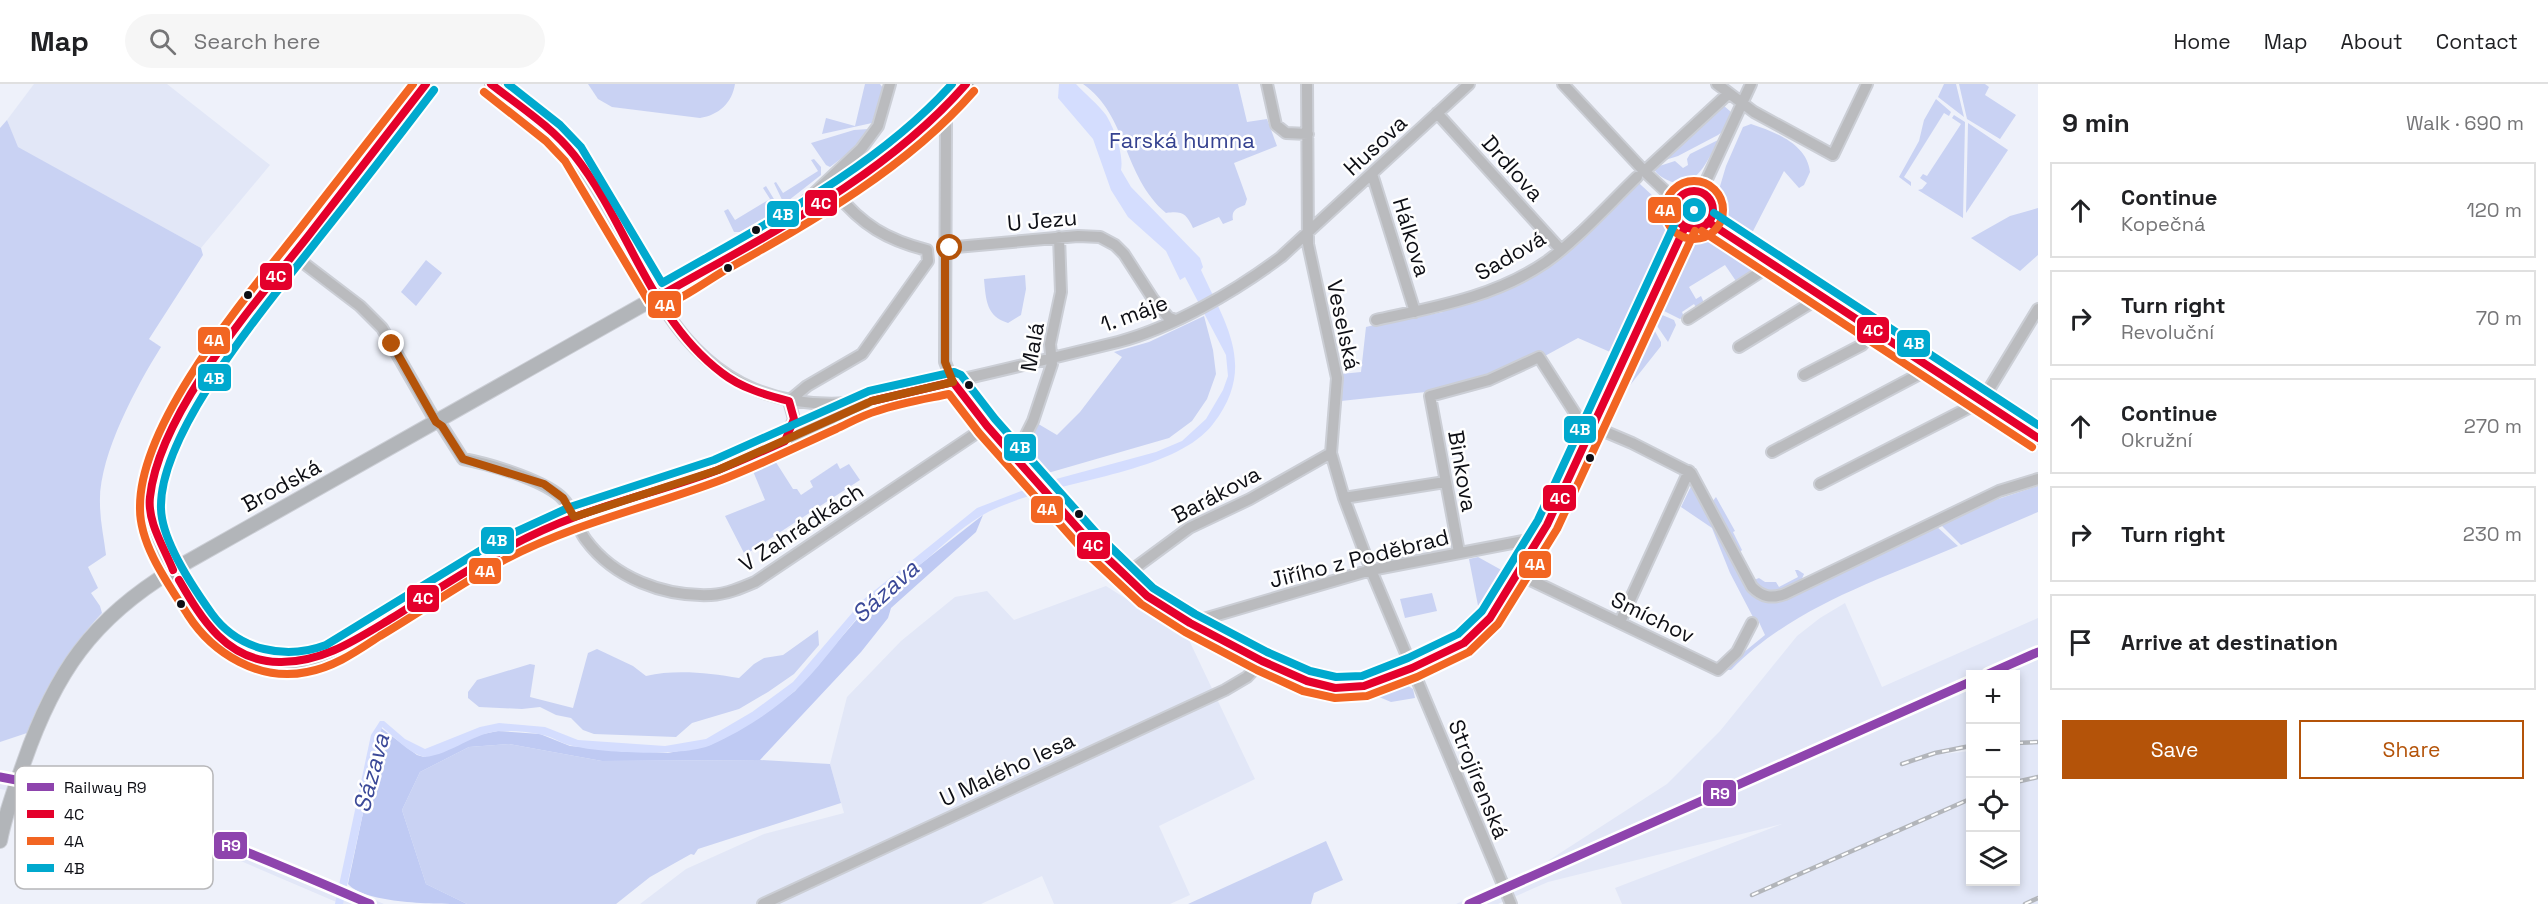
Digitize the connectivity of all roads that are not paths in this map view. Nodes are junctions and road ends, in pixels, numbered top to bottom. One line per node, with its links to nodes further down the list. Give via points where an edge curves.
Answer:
1 (426, 84): 30 (street)
2 (491, 84): 33 (street, via 573,154)
3 (890, 84): 23 (street, via 878,126 861,149 791,214)
4 (966, 84): 14 (main road, Brodská)
5 (1267, 84): 16 (street, via 1280,131)
6 (1308, 84): 16 (street, Veselská)
7 (1468, 84): 15 (street, Husova)
8 (1563, 84): 22 (street)
9 (1717, 84): 12 (street)
10 (1751, 84): 13 (street)
11 (1867, 84): 13 (street, via 1833,155)
12 (1728, 94): 13 (street); 17 (street)
13 (1742, 104): 20 (street)
14 (939, 113): 21 (main road, Brodská); 28 (street, via 946,122)
15 (1437, 113): 18 (street, Husova); 29 (street, Drdlova)
16 (1308, 134): 26 (street, Veselská)
17 (1649, 167)
18 (1372, 174): 26 (street, Husova); 35 (street, Hálkova)
19 (1637, 177): 29 (street, Sadová)
20 (1701, 192): 22 (street, via 1689,192); 24 (street, via 1712,205)
21 (836, 193): 23 (main road, Brodská); 45 (street, via 877,232 927,250 928,261 862,354)
22 (1677, 202): 25 (street, via 1676,216)
23 (794, 220): 33 (main road, Brodská)
24 (1708, 222): 25 (street, via 1696,229); 31 (street)
25 (1685, 227): 50 (street)
26 (1308, 234): 36 (street, 1. máje, via 1265,269); 54 (street, Veselská, via 1337,378)
27 (1059, 237): 28 (street, U Jezu); 36 (street, U Jezu, via 1092,235 1115,245 1168,317); 41 (street, Malá, via 1061,292 1050,344)
28 (945, 248): 44 (street, via 945,362)
29 (1561, 249): 35 (street, Sadová, via 1531,271 1472,299)
30 (293, 255): 48 (street, V Zahrádkách, via 360,306 382,328); 64 (street, via 213,364 172,429 154,472 150,511)
31 (1768, 262): 32 (street); 37 (street, via 1762,271)
32 (1818, 294): 39 (street); 40 (street, via 1811,303)
33 (658, 297): 45 (street, via 687,341 723,373 758,392); 48 (main road, Brodská)
34 (2038, 309): 47 (street)
35 (1415, 312): 38 (street, Sadová)
36 (1178, 318): 41 (street, 1. máje, via 1133,338)
37 (1689, 319)
38 (1376, 320)
39 (1874, 331): 42 (street); 43 (street, via 1862,345)
40 (1739, 347)
41 (1052, 358): 44 (street, 1. máje); 55 (street, Malá, via 1033,421)
42 (1931, 368): 47 (street); 53 (street)
43 (1804, 375)
44 (953, 382): 46 (street, 1. máje); 49 (street)
45 (789, 401): 46 (street, via 823,405); 52 (street, via 794,419)
46 (872, 401): 52 (street)
47 (1982, 401): 51 (street); 59 (street)
48 (436, 422): 61 (street, V Zahrádkách, via 463,459 544,484 563,498); 64 (main road, Brodská)
49 (987, 426): 55 (street); 61 (street, V Zahrádkách, via 783,564 732,591 675,594 650,587 622,573 598,554 584,538)
50 (1593, 426): 56 (street); 58 (street, Binkova, via 1580,421 1539,357 1489,380 1430,396); 62 (street)
51 (2038, 438)
52 (786, 441): 61 (street, via 718,470)
53 (1772, 452)
54 (1331, 453): 60 (street, Veselská); 67 (street, Barákova, via 1189,528)
55 (1011, 455): 67 (street)
56 (1689, 471): 57 (street, via 1752,586 1760,595 1770,597 1785,594 1999,491); 68 (street)
57 (2038, 479)
58 (1445, 482): 60 (street); 63 (street, Binkova)
59 (1820, 484)
60 (1344, 498): 65 (street, Veselská)
61 (574, 517): 64 (street, via 501,550 331,654 301,663 265,660 228,643 205,623)
62 (1539, 538): 63 (street, Jiřího z Poděbrad); 66 (street)
63 (1459, 552): 65 (street, Jiřího z Poděbrad)
64 (173, 570): 73 (main road, Brodská, via 119,608 80,650 48,700)
65 (1371, 570): 69 (street, Jiřího z Poděbrad); 72 (street, Veselská)
66 (1518, 574): 68 (street, Smíchov); 72 (street, via 1475,634)
67 (1124, 576): 69 (street)
68 (1620, 622): 70 (street, Smíchov, via 1718,670 1737,652)
69 (1190, 623): 71 (street)
70 (1752, 623)
71 (1262, 661): 72 (street, via 1307,681 1335,688 1364,686); 76 (street, U Malého lesa, via 1247,677 1225,690)
72 (1412, 668): 77 (street, Strojírenská)
73 (22, 766)
74 (15, 787): 75 (main road, Brodská)
75 (0, 841)
76 (763, 904)
77 (1511, 904)

